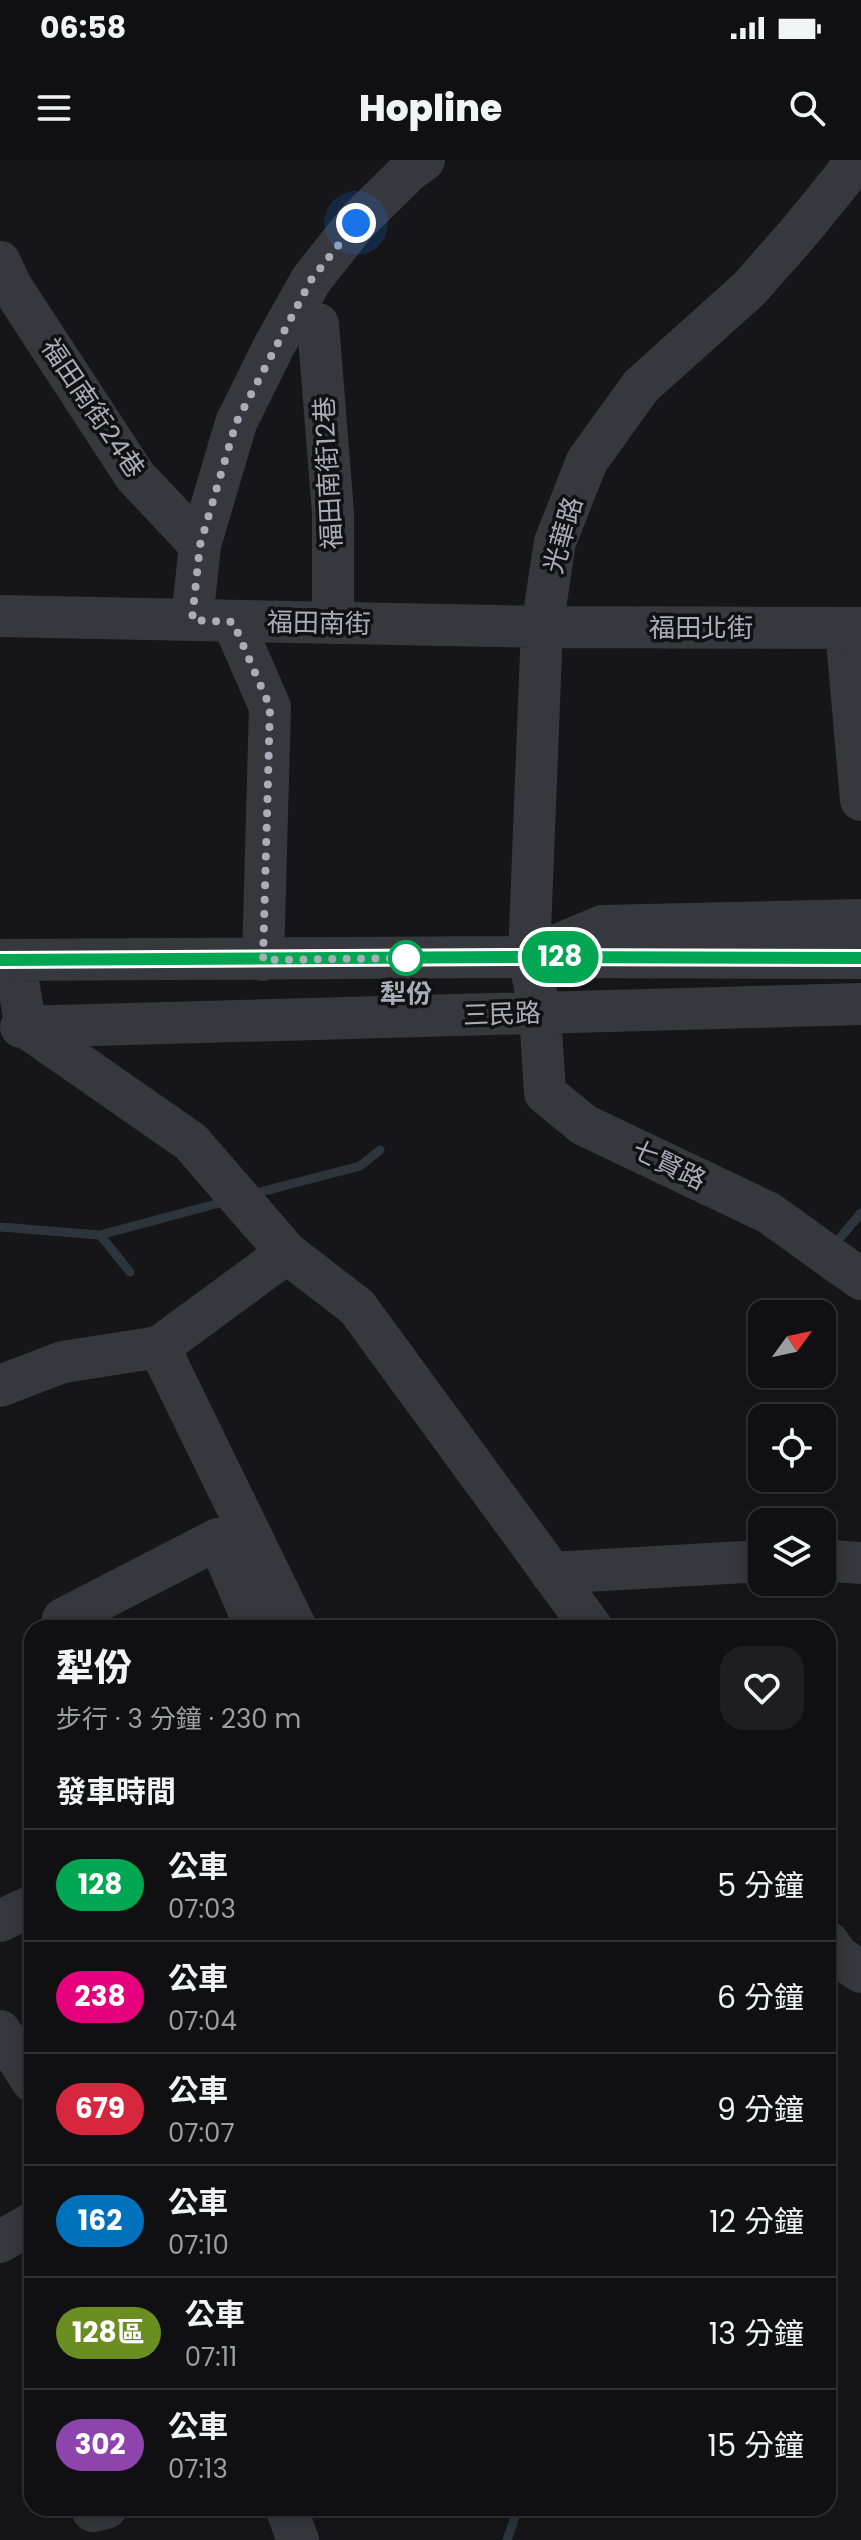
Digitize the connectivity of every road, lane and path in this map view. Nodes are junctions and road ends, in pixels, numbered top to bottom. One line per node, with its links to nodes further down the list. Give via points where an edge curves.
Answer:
1 (424, 160): 5 (street, via 356,223 311,280 236,423)
2 (854, 160): 9 (street, 光華路, via 750,288 641,386 587,461 555,542)
3 (0, 262): 5 (street, 福田南街24巷, via 135,476)
4 (318, 324): 8 (street, 福田南街12巷, via 333,513)
5 (200, 545): 7 (street)
6 (0, 616): 7 (street, 福田南街)
7 (213, 621): 8 (street, 福田南街); 16 (street, via 270,707)
8 (333, 623): 9 (street, 福田南街)
9 (542, 627): 10 (street, 福田北街); 13 (street, 光華路)
10 (854, 628): 11 (street)
11 (861, 800)
12 (861, 920): 13 (street, via 602,926)
13 (529, 957): 14 (street); 16 (street); 18 (street, 光華路)
14 (861, 958)
15 (7, 960): 16 (street); 19 (street)
16 (263, 960)
17 (861, 1004): 18 (street, 三民路)
18 (540, 1013): 19 (street, 三民路); 21 (street, 七賢路, via 545,1093 584,1125 769,1213)
19 (13, 1027): 20 (street, via 191,1142)
20 (287, 1253): 22 (street); 27 (street, via 357,1307)
21 (861, 1279)
22 (159, 1347): 23 (street, via 63,1362); 30 (street)
23 (0, 1386)
24 (836, 1561): 26 (street)
25 (748, 1562): 27 (street)
26 (861, 1563)
27 (551, 1573): 31 (street)
28 (63, 1619): 29 (street, via 218,1539)
29 (253, 1620)
30 (292, 1620)
31 (586, 1620)
32 (24, 1910): 33 (street)
33 (0, 1921)
34 (836, 1953): 35 (street)
35 (861, 1972)
36 (22, 2059): 37 (street)
37 (0, 2098)
38 (24, 2228): 39 (street)
39 (0, 2242)
40 (289, 2516): 41 (street)
41 (298, 2540)

